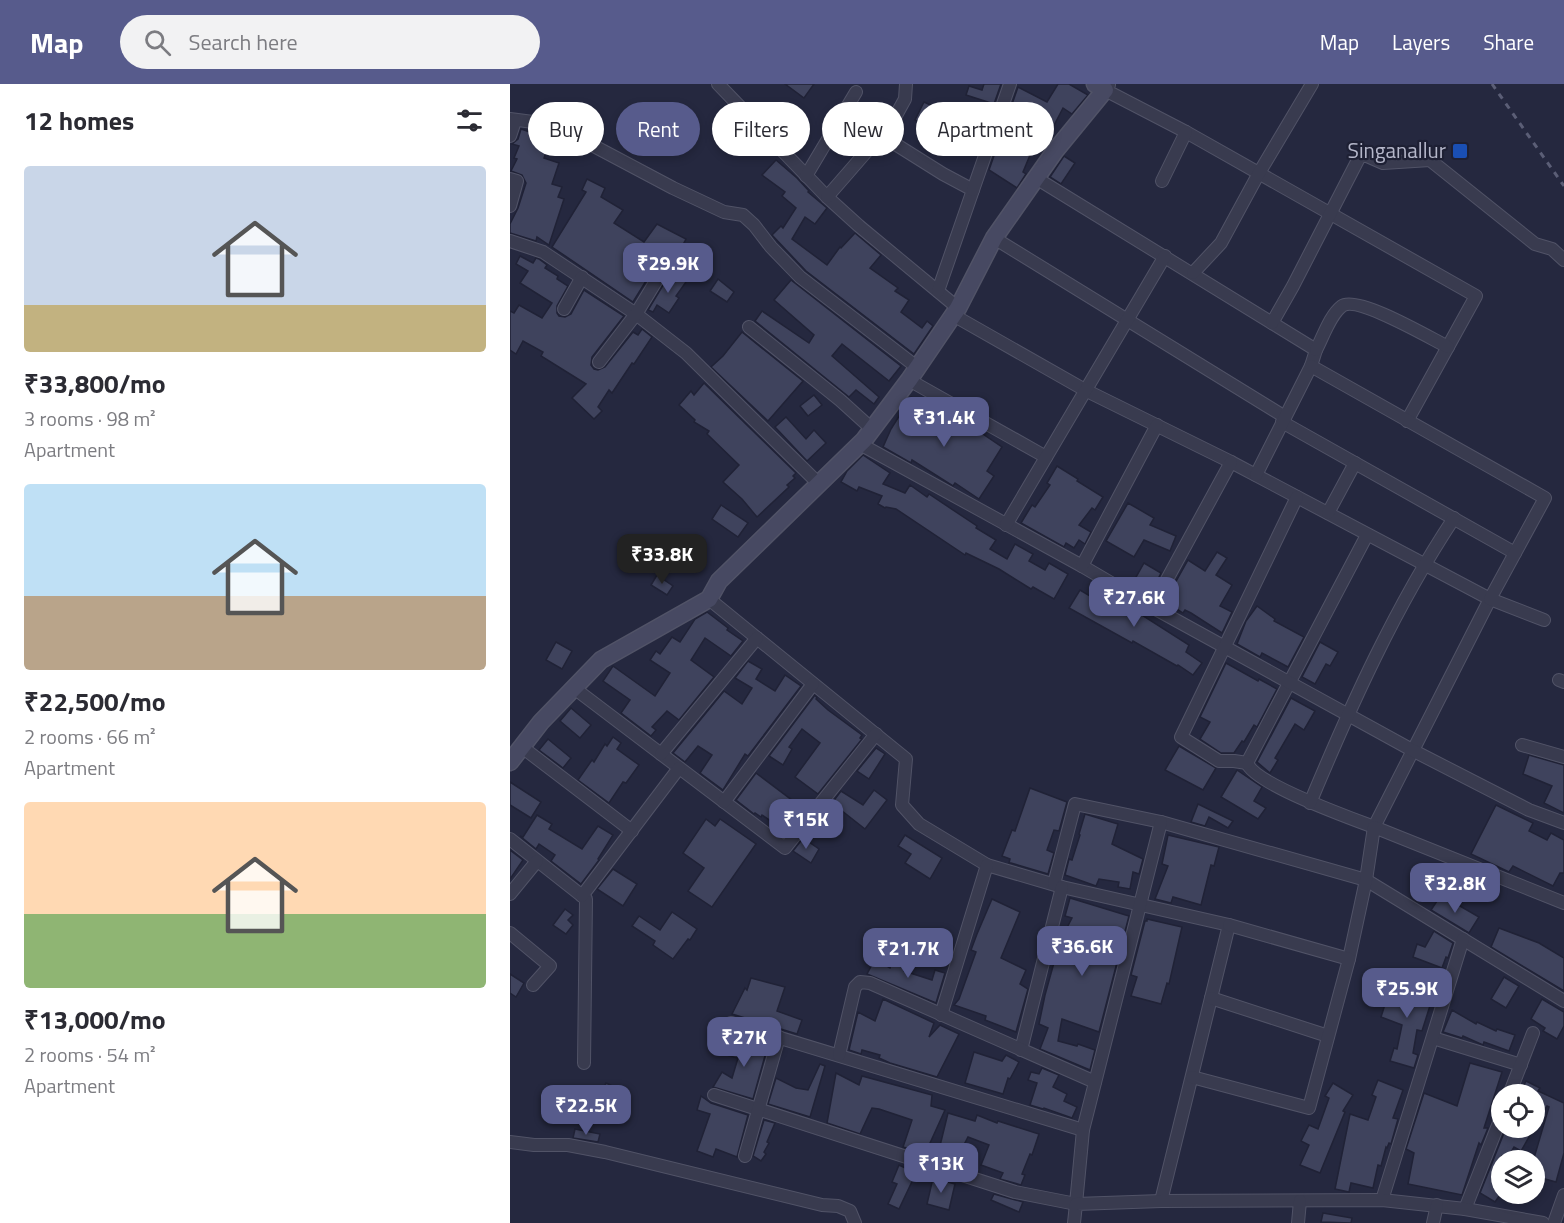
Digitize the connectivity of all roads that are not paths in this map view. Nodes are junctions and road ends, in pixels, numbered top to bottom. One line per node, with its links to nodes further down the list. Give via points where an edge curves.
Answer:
1 (718, 84): 14 (street)
2 (906, 84): 7 (street)
3 (1010, 84): 18 (street)
4 (1312, 84): 13 (street)
5 (1103, 86): 9 (street); 15 (street)
6 (856, 93): 14 (street)
7 (903, 102)
8 (513, 120): 10 (street); 40 (street, via 548,124 724,212 742,215 800,278)
9 (1186, 132): 13 (street); 17 (street)
10 (510, 136)
11 (904, 150): 18 (street)
12 (864, 156): 19 (street)
13 (1259, 173): 21 (street); 27 (street, via 1221,243)
14 (806, 176): 19 (street)
15 (1036, 178): 22 (street); 24 (street)
16 (510, 179): 20 (street, via 517,181)
17 (1162, 181)
18 (973, 189): 29 (street)
19 (827, 196): 29 (street)
20 (510, 206)
21 (1330, 213): 26 (street, via 1360,156 1383,163 1430,160 1535,244 1552,249); 34 (street); 36 (street, via 1476,296)
22 (994, 238): 31 (street); 33 (street)
23 (510, 241): 28 (street, via 543,252)
24 (1165, 256): 27 (street); 33 (street)
25 (669, 260): 32 (street)
26 (1564, 260)
27 (1193, 273): 34 (street)
28 (582, 277): 30 (street); 32 (street)
29 (938, 291): 31 (street)
30 (564, 309)
31 (956, 311): 40 (street); 41 (street)
32 (636, 314): 38 (street); 51 (street, via 686,353)
33 (1128, 319): 41 (street); 42 (street)
34 (1272, 322): 37 (street)
35 (749, 327): 45 (street)
36 (1448, 347): 37 (street, via 1352,303 1336,312); 43 (street)
37 (1316, 350): 39 (street)
38 (599, 362)
39 (1311, 366): 42 (street); 43 (street)
40 (914, 374): 45 (street); 47 (street)
41 (1085, 390): 44 (street); 47 (street)
42 (1284, 420): 49 (street); 50 (street)
43 (1407, 421): 57 (street, via 1545,498)
44 (1157, 425): 48 (street); 59 (street)
45 (872, 429): 46 (street)
46 (860, 444): 51 (street); 55 (street)
47 (1046, 457): 55 (street)
48 (1231, 462): 50 (street); 62 (street)
49 (1355, 463): 53 (street); 54 (street)
50 (1256, 475): 52 (street)
51 (819, 484): 60 (street, via 719,581)
52 (1297, 497): 53 (street); 65 (street)
53 (1328, 513): 56 (street)
54 (1454, 518): 57 (street); 58 (street)
55 (1006, 525): 59 (street)
56 (1367, 535): 58 (street); 66 (street)
57 (1515, 553): 61 (street)
58 (1424, 564): 61 (street); 69 (street)
59 (1082, 566): 62 (street)
60 (709, 599): 64 (street); 68 (street, via 601,660)
61 (1490, 599): 63 (street); 73 (street)
62 (1152, 607): 65 (street)
63 (1545, 620)
64 (757, 638): 67 (street); 74 (street)
65 (1224, 646): 66 (street); 77 (street, via 1181,737 1219,761)
66 (1290, 683): 69 (street); 77 (street)
67 (813, 684): 70 (street); 79 (street)
68 (574, 688): 72 (street); 74 (street)
69 (1347, 714): 73 (street); 80 (street)
70 (876, 734): 79 (street, via 785,848); 87 (street, via 906,759 902,805 919,824)
71 (1522, 745): 75 (street)
72 (522, 747): 76 (street); 84 (street)
73 (1412, 750): 82 (street, via 1529,810); 83 (street)
74 (661, 754): 78 (street)
75 (1564, 757)
76 (510, 762)
77 (1246, 763): 80 (street, via 1253,772)
78 (679, 768): 79 (street); 84 (street)
79 (724, 802)
80 (1310, 803): 83 (street)
81 (1161, 822): 88 (street); 89 (street, via 1075,804); 93 (street)
82 (1564, 823)
83 (1374, 827): 88 (street); 92 (street)
84 (632, 831): 91 (street)
85 (510, 839): 86 (street)
86 (537, 861): 90 (street); 91 (street)
87 (987, 865): 89 (street); 101 (street)
88 (1366, 880): 96 (street); 97 (street)
89 (1058, 886): 93 (street); 107 (street)
90 (510, 894)
91 (582, 896): 109 (street, via 586,899)
92 (1564, 903)
93 (1140, 905): 94 (street); 112 (street)
94 (1229, 925): 97 (street); 99 (street)
95 (510, 933): 98 (street, via 550,966)
96 (1463, 939): 100 (street); 106 (street)
97 (1349, 959): 104 (street)
98 (533, 986)
99 (1211, 998): 104 (street); 111 (street)
100 (1564, 1001)
101 (941, 1015): 107 (street); 108 (street, via 860,982 855,987)
102 (731, 1023): 105 (street)
103 (1533, 1033): 110 (street)
104 (1328, 1036): 111 (street, via 1309,1108)
105 (779, 1037): 108 (street); 115 (street)
106 (1433, 1038): 110 (street); 121 (street)
107 (1021, 1050): 112 (street)
108 (839, 1055): 116 (street)
109 (584, 1063)
110 (1521, 1065): 113 (street)
111 (1192, 1077): 122 (street)
112 (1095, 1082): 116 (street)
113 (1513, 1084)
114 (714, 1095): 115 (street)
115 (759, 1111): 119 (street); 124 (street, via 1015,1192)
116 (1083, 1130): 124 (street)
117 (1493, 1138): 126 (street)
118 (510, 1142): 127 (street, via 568,1145 677,1168 838,1206 850,1211)
119 (746, 1156)
120 (1564, 1195): 132 (street)
121 (1382, 1200): 123 (street); 125 (street)
122 (1161, 1201): 123 (street); 124 (street)
123 (1300, 1201): 129 (street)
124 (1076, 1204): 128 (street)
125 (1437, 1205): 126 (street); 130 (street)
126 (1465, 1209): 131 (street)
127 (855, 1223)
128 (1074, 1223)
129 (1298, 1223)
130 (1433, 1223)
131 (1543, 1223)
132 (1554, 1223)

